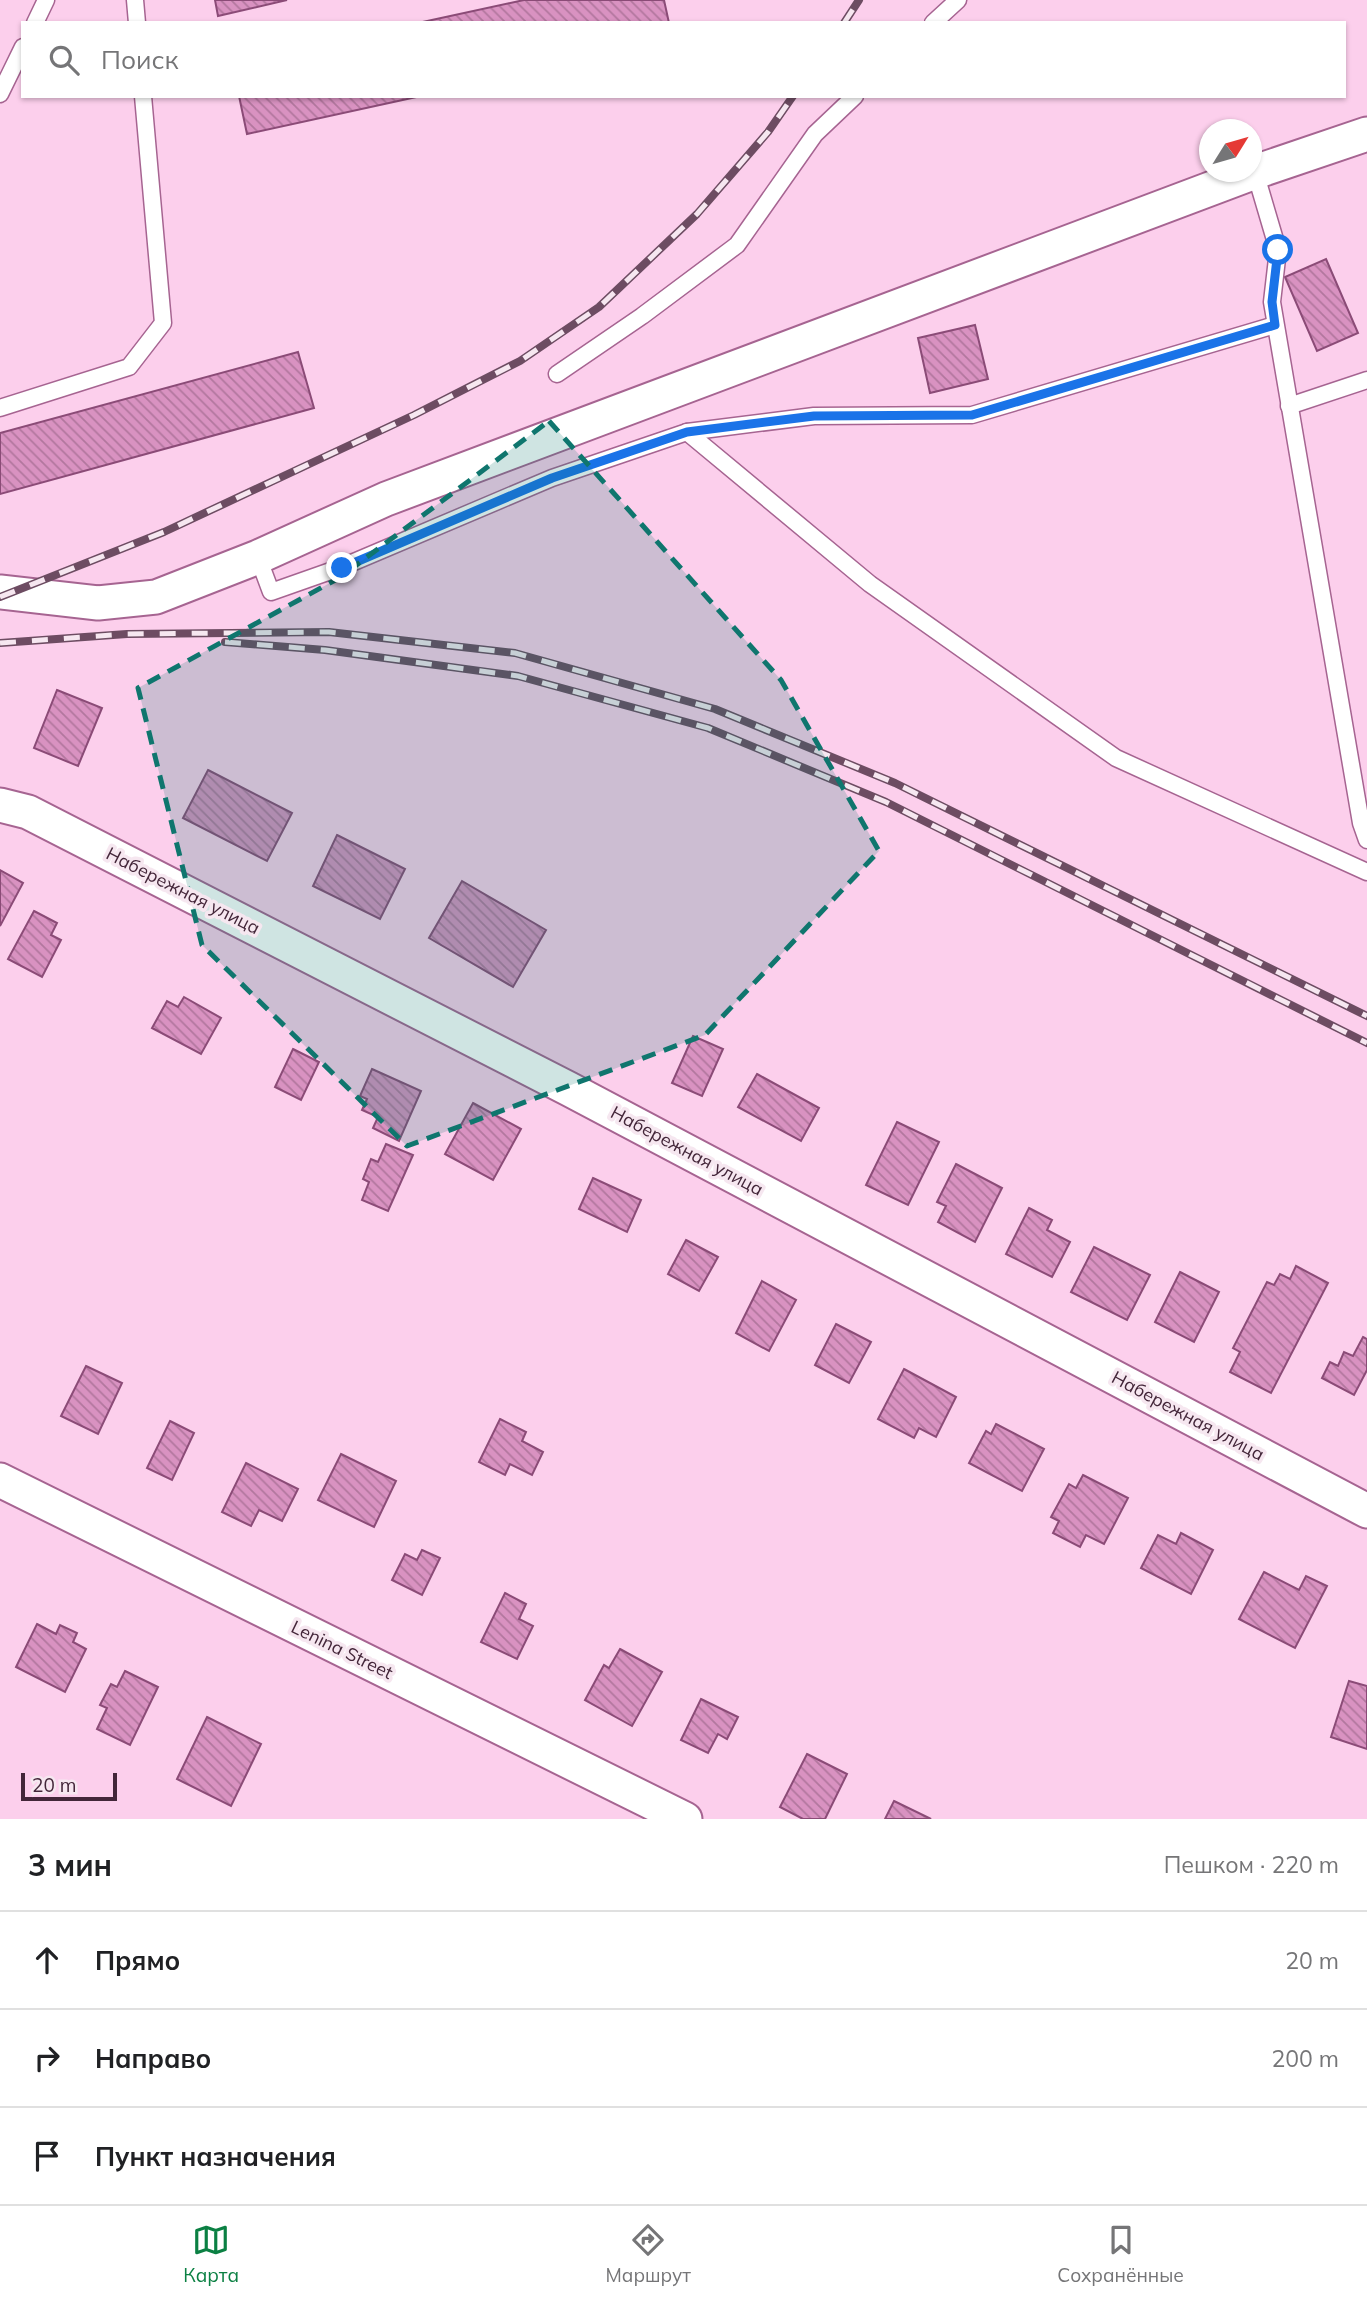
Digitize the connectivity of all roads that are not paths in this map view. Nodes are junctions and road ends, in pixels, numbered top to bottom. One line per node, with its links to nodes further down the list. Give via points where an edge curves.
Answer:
1 (46, 0): 4 (lane)
2 (135, 0): 5 (lane)
3 (958, 0): 6 (lane)
4 (36, 21)
5 (137, 21)
6 (935, 21)
7 (21, 51): 8 (lane)
8 (0, 94)
9 (143, 98): 19 (lane, via 163,323 129,367)
10 (853, 98): 16 (lane, via 815,134 737,245)
11 (1367, 134): 12 (street)
12 (1262, 170)
13 (1228, 182): 21 (street, via 386,499)
14 (1258, 182): 15 (lane, via 1278,250 1272,302)
15 (1275, 325): 18 (lane); 20 (lane, via 972,415 814,416)
16 (557, 374)
17 (1367, 380): 18 (lane)
18 (1289, 406): 24 (lane)
19 (0, 408)
20 (687, 432): 21 (lane, via 552,478 342,568 271,592); 25 (lane, via 870,584 1116,758)
21 (258, 557): 22 (street, via 156,597 98,603)
22 (0, 592)
23 (0, 805): 27 (street, Набережная улица, via 28,812 569,1089)
24 (1367, 840)
25 (1367, 872)
26 (0, 1480): 28 (street, Lenina Street)
27 (1367, 1511)
28 (685, 1819)

